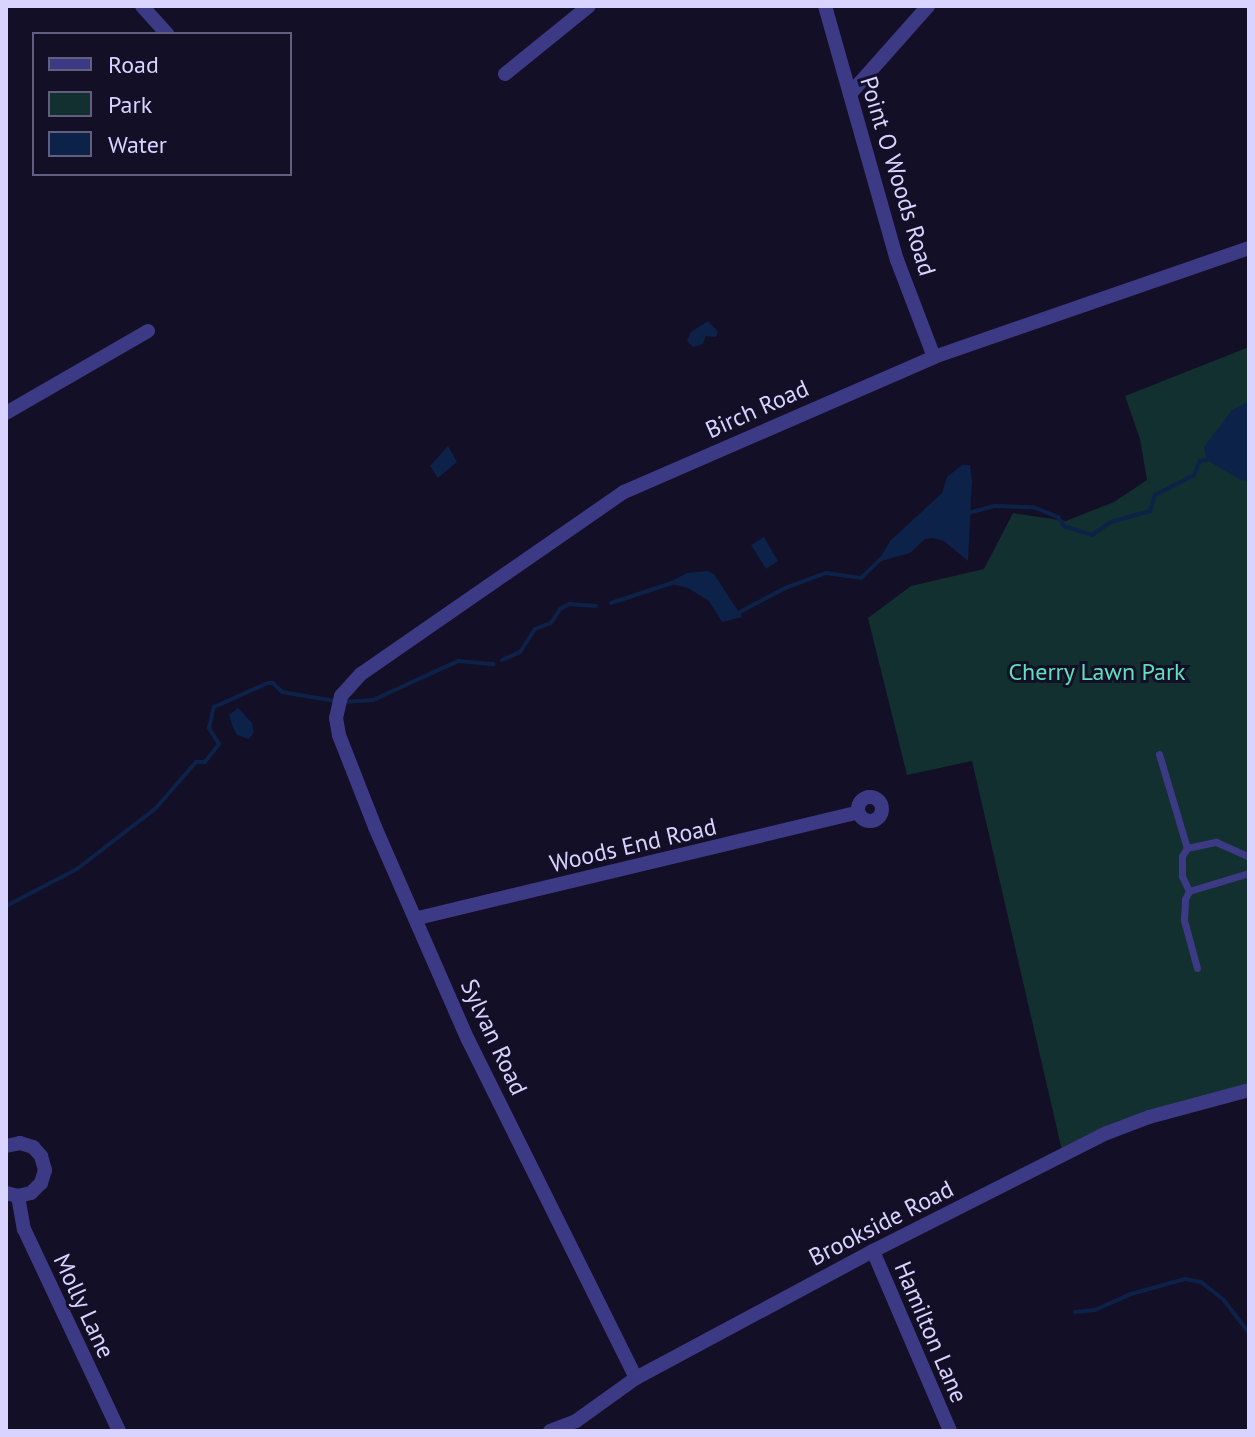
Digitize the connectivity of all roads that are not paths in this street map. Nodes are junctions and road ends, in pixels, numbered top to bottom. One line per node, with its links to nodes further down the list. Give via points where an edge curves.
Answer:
1 (142, 6): 5 (street)
2 (589, 6): 6 (street)
3 (825, 6): 7 (street, Point O Woods Road)
4 (928, 6): 7 (street)
5 (165, 32)
6 (505, 74)
7 (850, 94): 10 (street, Point O Woods Road, via 897,260)
8 (1249, 248): 10 (street, Birch Road)
9 (148, 331): 11 (street)
10 (934, 357): 12 (street, Birch Road, via 624,492 361,674)
11 (6, 413)
12 (339, 701): 19 (street, Sylvan Road, via 339,735 351,768)
13 (1159, 754): 15 (lane)
14 (858, 812): 19 (street, Woods End Road)
15 (1187, 848): 16 (lane, via 1216,842); 18 (lane, via 1182,876)
16 (1249, 857)
17 (1249, 873): 18 (lane)
18 (1189, 891): 20 (lane, via 1184,920)
19 (418, 918): 25 (street, Sylvan Road, via 468,1040)
20 (1197, 968)
21 (1249, 1090): 24 (street, Brookside Road, via 1107,1133)
22 (6, 1146): 23 (street, Molly Lane, via 25,1144 36,1150 45,1174 39,1187)
23 (12, 1195): 27 (street, Molly Lane)
24 (873, 1251): 25 (street, Brookside Road); 29 (street, Hamilton Lane)
25 (636, 1378): 26 (street, Brookside Road)
26 (577, 1426): 28 (street, Brookside Road)
27 (119, 1431)
28 (550, 1431)
29 (950, 1431)

